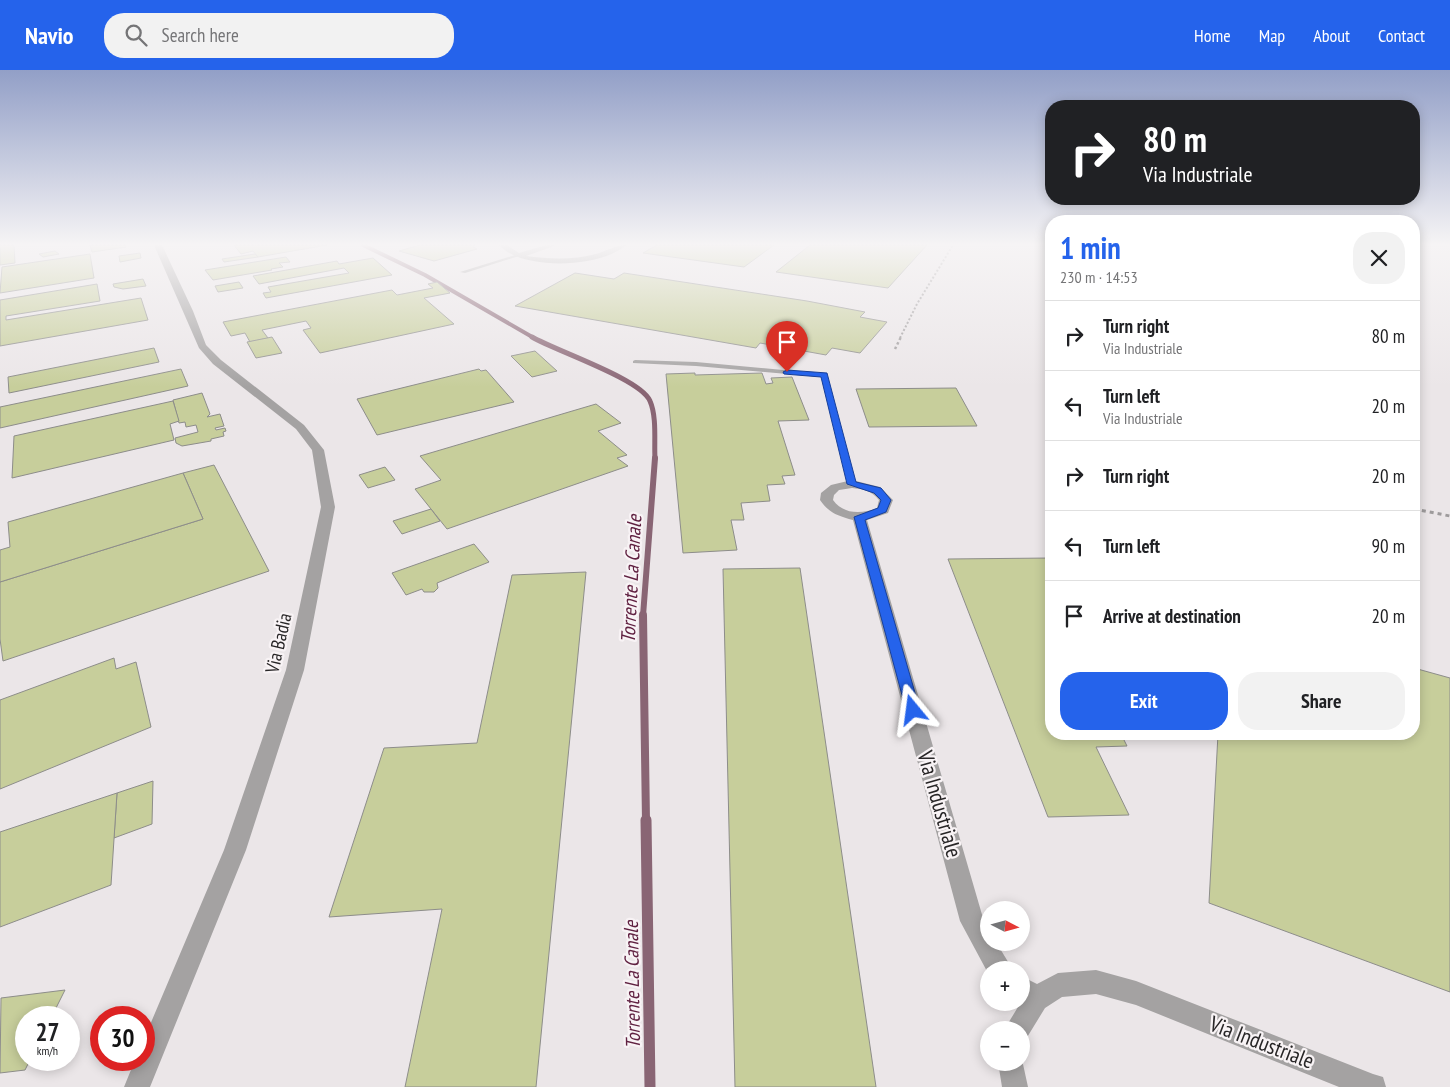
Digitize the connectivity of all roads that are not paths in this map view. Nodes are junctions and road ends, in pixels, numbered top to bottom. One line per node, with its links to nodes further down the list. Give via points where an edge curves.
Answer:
1 (180, 292): 8 (street, Via Badia, via 202,346 217,362 300,427 318,450 328,507 295,670 234,850)
2 (635, 362): 3 (lane, via 824,375)
3 (852, 484): 4 (street, via 834,487 825,497 826,503 838,513); 4 (street, via 878,490 886,500 883,510)
4 (859, 517): 5 (street, Via Industriale, via 972,921)
5 (992, 961)
6 (1030, 993): 10 (street, Via Industriale, via 1058,985 1104,984 1136,993)
7 (1012, 1071): 9 (street)
8 (137, 1087)
9 (1015, 1087)
10 (1373, 1087)

